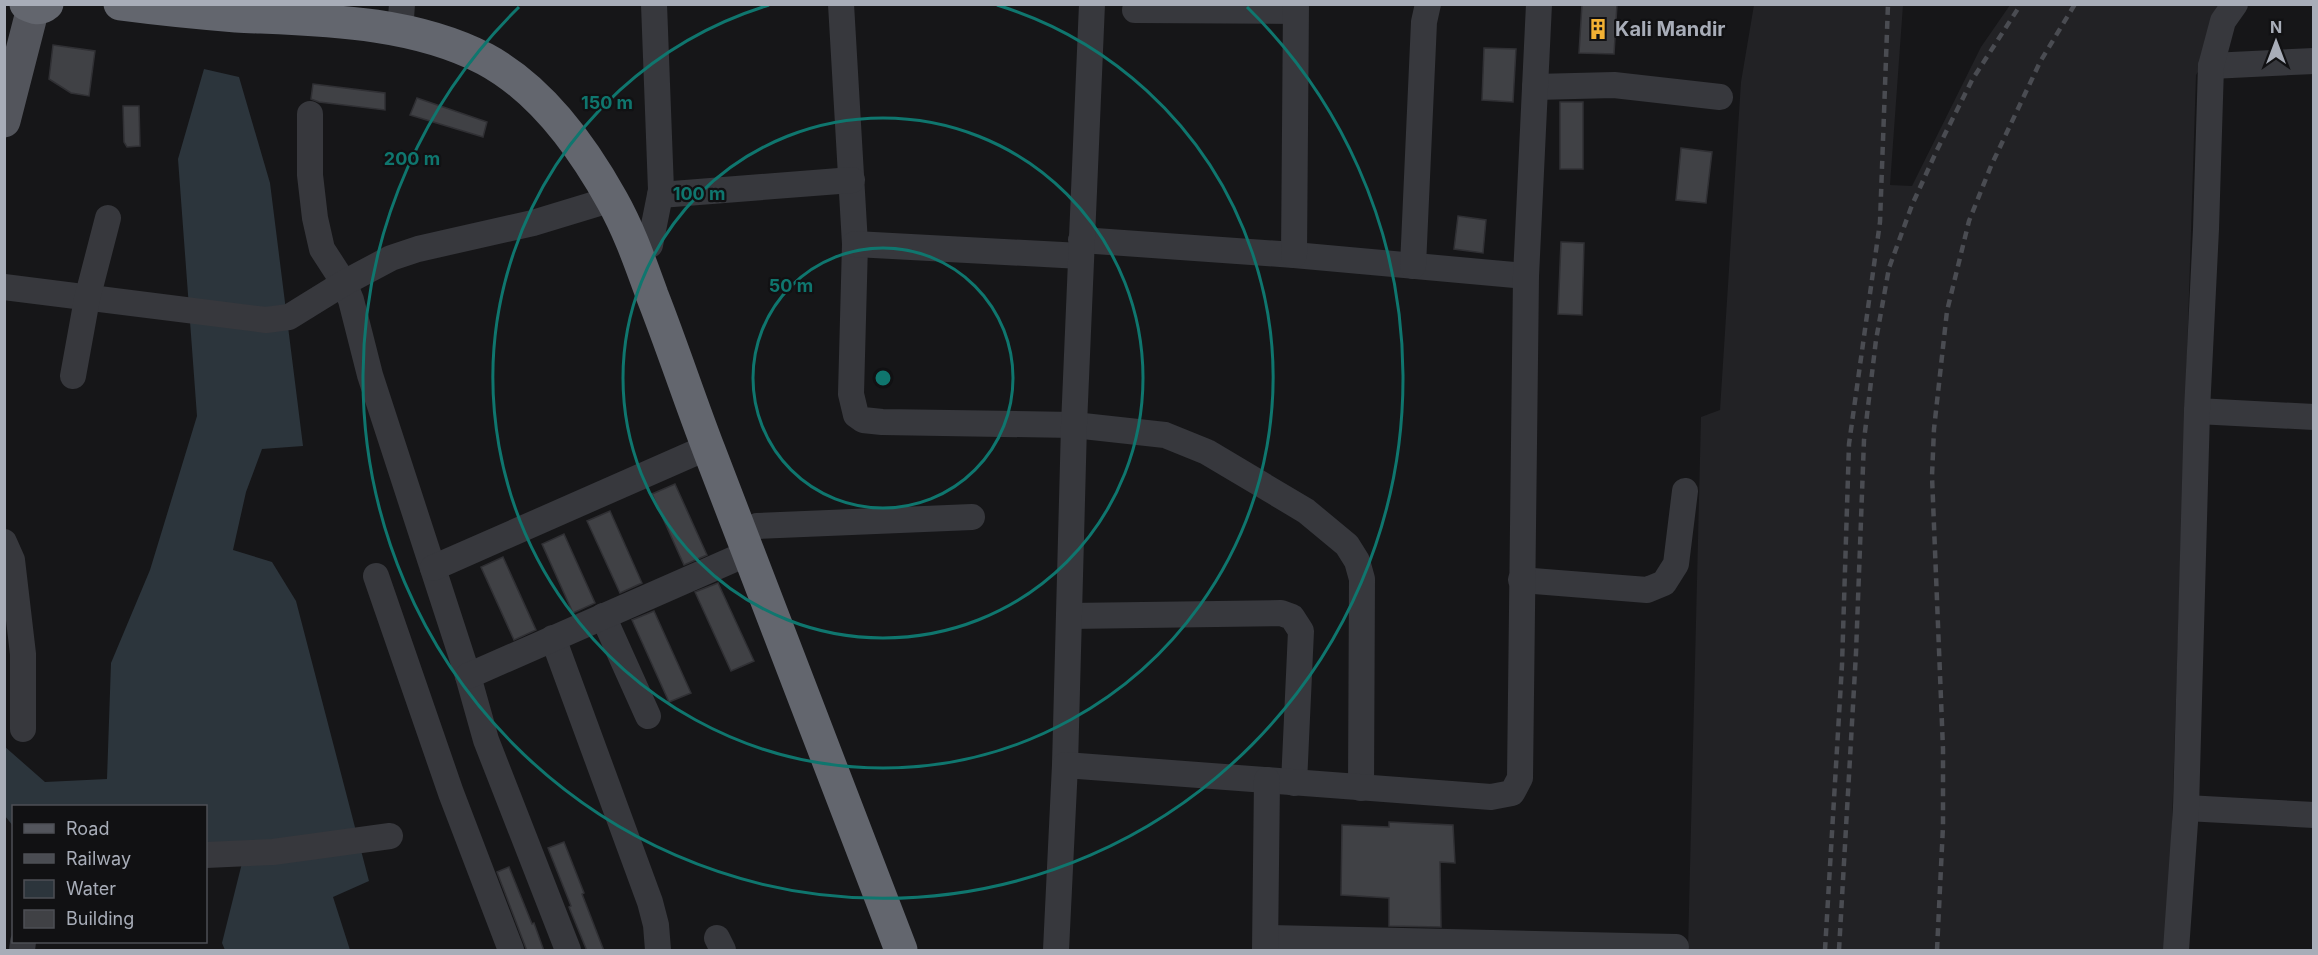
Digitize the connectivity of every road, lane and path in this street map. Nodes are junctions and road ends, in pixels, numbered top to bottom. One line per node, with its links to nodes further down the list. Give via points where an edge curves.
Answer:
1 (120, 4): 10 (highway, via 180,11)
2 (654, 4): 20 (street)
3 (841, 4): 19 (street)
4 (1092, 4): 25 (street)
5 (1428, 4): 27 (street)
6 (1539, 4): 15 (street)
7 (2235, 4): 14 (street, via 2223,21)
8 (36, 6): 18 (main road)
9 (1296, 8): 11 (street); 26 (street)
10 (235, 10): 12 (highway, via 326,21)
11 (1135, 10)
12 (401, 16): 21 (highway, via 518,81 551,112); 24 (highway, via 472,35 529,68 581,121)
13 (2313, 61): 14 (street)
14 (2211, 66): 33 (street)
15 (1535, 87): 16 (street, via 1614,85); 28 (street)
16 (1720, 97)
17 (310, 114): 29 (street, via 315,218 322,249)
18 (4, 120)
19 (852, 180): 20 (street); 23 (street)
20 (660, 195): 24 (street)
21 (612, 199): 29 (street, via 533,223 418,249 391,258); 36 (highway, via 628,231)
22 (108, 218): 31 (street)
23 (855, 244): 25 (street); 35 (street, via 851,394 856,415 882,422)
24 (650, 245): 39 (highway)
25 (1081, 248): 26 (street); 35 (street)
26 (1294, 255): 27 (street)
27 (1413, 266): 28 (street)
28 (1526, 276): 43 (street)
29 (344, 283): 31 (street, via 277,318); 41 (street)
30 (4, 287): 31 (street)
31 (87, 299): 32 (street)
32 (73, 376)
33 (2197, 411): 34 (street); 55 (street)
34 (2313, 417)
35 (1074, 425): 45 (street); 54 (street, via 1165,435 1189,444 1306,511 1347,545 1362,579)
36 (708, 447): 39 (highway); 41 (street)
37 (1685, 491): 43 (street, via 1676,564 1664,583 1647,590)
38 (972, 517): 39 (street)
39 (752, 540): 44 (street); 65 (highway); 66 (highway)
40 (4, 542): 47 (street, via 12,560)
41 (433, 568): 48 (street)
42 (376, 576): 62 (street)
43 (1521, 580): 54 (street, via 1520,778 1512,793 1491,797)
44 (603, 616): 46 (street); 49 (street)
45 (1069, 616): 51 (street); 53 (street, via 1281,613 1292,617 1301,631)
46 (553, 638): 48 (street); 64 (street, via 650,902)
47 (14, 654): 50 (street)
48 (468, 676): 63 (street, via 486,740)
49 (648, 716)
50 (23, 729)
51 (1065, 765): 52 (street); 67 (street)
52 (1267, 780): 53 (street); 59 (street)
53 (1294, 783): 54 (street)
54 (1360, 788)
55 (2186, 808): 56 (street); 68 (street)
56 (2313, 815)
57 (390, 836): 58 (street, via 273,852)
58 (207, 855)
59 (1266, 944): 60 (street)
60 (1564, 947): 61 (street)
61 (1676, 947)
62 (511, 951)
63 (568, 951)
64 (658, 951)
65 (901, 951)
66 (919, 951)
67 (1056, 951)
68 (2176, 951)

